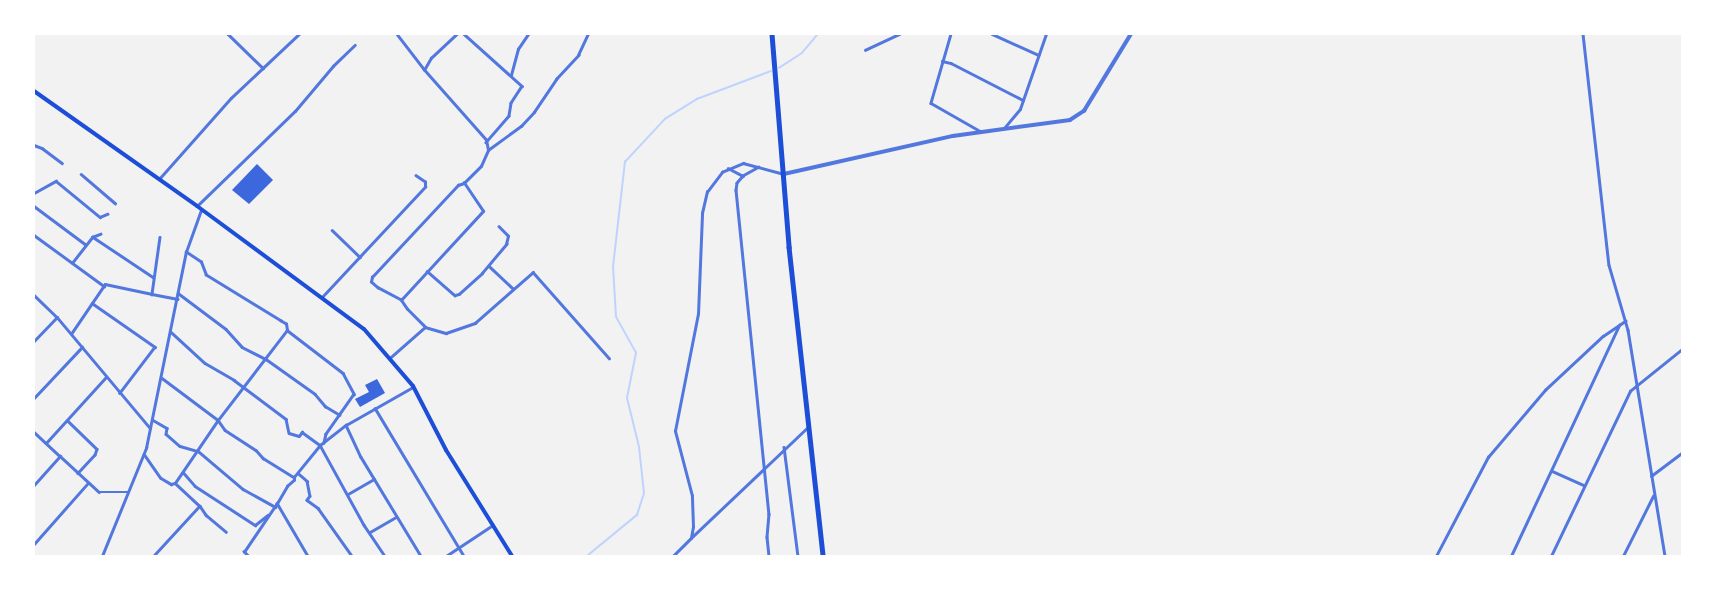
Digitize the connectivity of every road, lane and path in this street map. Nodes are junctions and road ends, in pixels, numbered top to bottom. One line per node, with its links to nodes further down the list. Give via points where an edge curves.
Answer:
1 (228, 34): 19 (street)
2 (299, 34): 19 (street)
3 (397, 34): 20 (street)
4 (456, 34): 20 (street, via 431,58)
5 (464, 34): 21 (street)
6 (528, 34): 21 (street, via 518,49)
7 (588, 34): 28 (street, via 578,55 556,79 534,112 521,126)
8 (772, 34): 33 (main road)
9 (900, 34): 16 (street)
10 (951, 34): 18 (street)
11 (992, 34): 17 (street)
12 (1046, 34): 17 (street)
13 (1583, 34): 67 (street, via 1609,265)
14 (1129, 35): 24 (street, via 1078,117 1054,123)
15 (356, 45): 41 (street, via 333,66 295,111)
16 (864, 50)
17 (1039, 55): 23 (street)
18 (942, 61): 23 (street, via 951,63); 25 (street, via 931,103)
19 (263, 68): 36 (street)
20 (424, 70): 26 (street)
21 (511, 76): 26 (street, via 522,89 512,103 509,116)
22 (34, 91): 36 (main road)
23 (1023, 100): 24 (street, via 1017,114)
24 (1005, 127): 25 (street)
25 (980, 131): 33 (street, via 918,142)
26 (486, 142): 28 (street)
27 (34, 145): 29 (street)
28 (488, 150): 37 (street, via 477,172)
29 (62, 163)
30 (760, 166): 31 (street, via 743,163); 33 (street); 35 (street)
31 (728, 168): 35 (street); 125 (street, via 711,184 702,213 698,314 675,421 676,440 692,496 694,516)
32 (81, 174): 39 (street)
33 (784, 174): 92 (main road)
34 (416, 176): 52 (street, via 425,182 425,187)
35 (743, 176): 103 (street, via 737,183 736,190)
36 (158, 179): 41 (main road)
37 (464, 183): 55 (street, via 483,210); 64 (street, via 458,185 372,278 371,282 378,288)
38 (34, 193): 43 (street, via 56,181 100,217)
39 (115, 203)
40 (34, 206): 50 (street)
41 (198, 206): 42 (main road)
42 (202, 210): 51 (street); 62 (main road)
43 (107, 214)
44 (499, 227): 54 (street, via 508,239)
45 (332, 230): 52 (street)
46 (100, 234): 48 (street)
47 (34, 235): 53 (street)
48 (93, 237): 50 (street); 56 (street)
49 (160, 237): 56 (street, via 160,252)
50 (86, 244): 53 (street)
51 (186, 252): 59 (street); 70 (street, via 201,262 206,275 286,324)
52 (360, 257): 62 (street)
53 (72, 263): 57 (street)
54 (489, 266): 55 (street, via 464,291 455,295); 58 (street)
55 (427, 271): 64 (street)
56 (153, 277): 60 (street)
57 (104, 286): 60 (street); 65 (street)
58 (513, 288): 69 (street, via 475,323 446,333); 77 (street, via 534,273)
59 (177, 293): 63 (street); 78 (street, via 226,329 242,347)
60 (152, 294): 63 (street)
61 (34, 295): 66 (street)
62 (322, 297): 76 (main road, via 364,329)
63 (178, 299): 71 (street)
64 (401, 300): 69 (street)
65 (92, 302): 72 (street); 84 (street, via 155,347)
66 (57, 317): 72 (street); 73 (street)
67 (1625, 321): 68 (street); 81 (street)
68 (1619, 324): 104 (street); 144 (street, via 1545,390 1488,457)
69 (425, 327): 76 (street)
70 (287, 330): 78 (street); 87 (street, via 346,377 354,397)
71 (171, 332): 80 (street); 83 (street, via 205,364)
72 (71, 334): 74 (street)
73 (34, 342)
74 (82, 347): 79 (street); 85 (street)
75 (1682, 349): 81 (street)
76 (391, 357): 82 (main road)
77 (610, 358)
78 (266, 359): 83 (street); 87 (street)
79 (106, 377): 84 (street); 90 (street)
80 (162, 378): 88 (street); 89 (street)
81 (1636, 384): 108 (street); 114 (street, via 1625,398)
82 (414, 386): 86 (street); 122 (main road, via 446,450)
83 (244, 388): 89 (street); 97 (street, via 286,419 289,433 299,436 302,432)
84 (120, 393): 93 (street)
85 (34, 398)
86 (375, 408): 91 (street); 127 (street)
87 (340, 415): 96 (street, via 325,437)
88 (153, 419): 93 (street); 99 (street, via 166,428 166,434 180,446)
89 (218, 420): 99 (street); 109 (street, via 225,430)
90 (68, 421): 95 (street); 106 (street, via 97,449 95,455)
91 (346, 426): 96 (street); 110 (street)
92 (808, 427): 98 (street); 143 (main road)
93 (151, 428): 101 (street)
94 (34, 432): 95 (street)
95 (46, 443): 102 (street)
96 (324, 443): 97 (street)
97 (320, 445): 107 (street); 116 (street)
98 (784, 447): 103 (street); 142 (street)
99 (198, 451): 105 (street); 120 (street, via 243,489)
100 (1682, 453): 108 (street)
101 (144, 454): 112 (street, via 161,478 171,484); 115 (street)
102 (60, 456): 106 (street); 113 (street)
103 (764, 466): 125 (street); 141 (street, via 769,514)
104 (1552, 471): 114 (street); 145 (street)
105 (183, 472): 112 (street); 120 (street, via 195,486 255,525 262,522)
106 (78, 473): 111 (street)
107 (299, 474): 109 (street); 133 (street, via 307,481 310,496 307,500 318,508)
108 (1651, 476): 117 (street)
109 (294, 477): 118 (street)
110 (374, 479): 116 (street); 121 (street)
111 (88, 483): 115 (street, via 104,493); 126 (street)
112 (175, 483): 119 (street)
113 (34, 485)
114 (1584, 485): 146 (street)
115 (129, 492): 129 (street)
116 (348, 494): 124 (street)
117 (1653, 496): 147 (street); 148 (street)
118 (277, 503): 120 (street); 131 (street, via 244,552); 132 (street)
119 (200, 506): 123 (street, via 206,515); 130 (street)
120 (275, 507)
121 (396, 517): 124 (street); 135 (street)
122 (494, 525): 127 (street); 138 (main road)
123 (226, 532)
124 (370, 532): 134 (street)
125 (691, 538): 128 (street)
126 (34, 544)
127 (459, 548): 136 (street); 137 (street)
128 (677, 552): 139 (street); 140 (street)
129 (102, 556)
130 (154, 556)
131 (248, 556)
132 (308, 556)
133 (352, 556)
134 (385, 556)
135 (421, 556)
136 (446, 556)
137 (464, 556)
138 (512, 556)
139 (673, 556)
140 (678, 556)
141 (769, 556)
142 (798, 556)
143 (823, 556)
144 (1436, 556)
145 (1511, 556)
146 (1551, 556)
147 (1624, 556)
148 (1665, 556)

